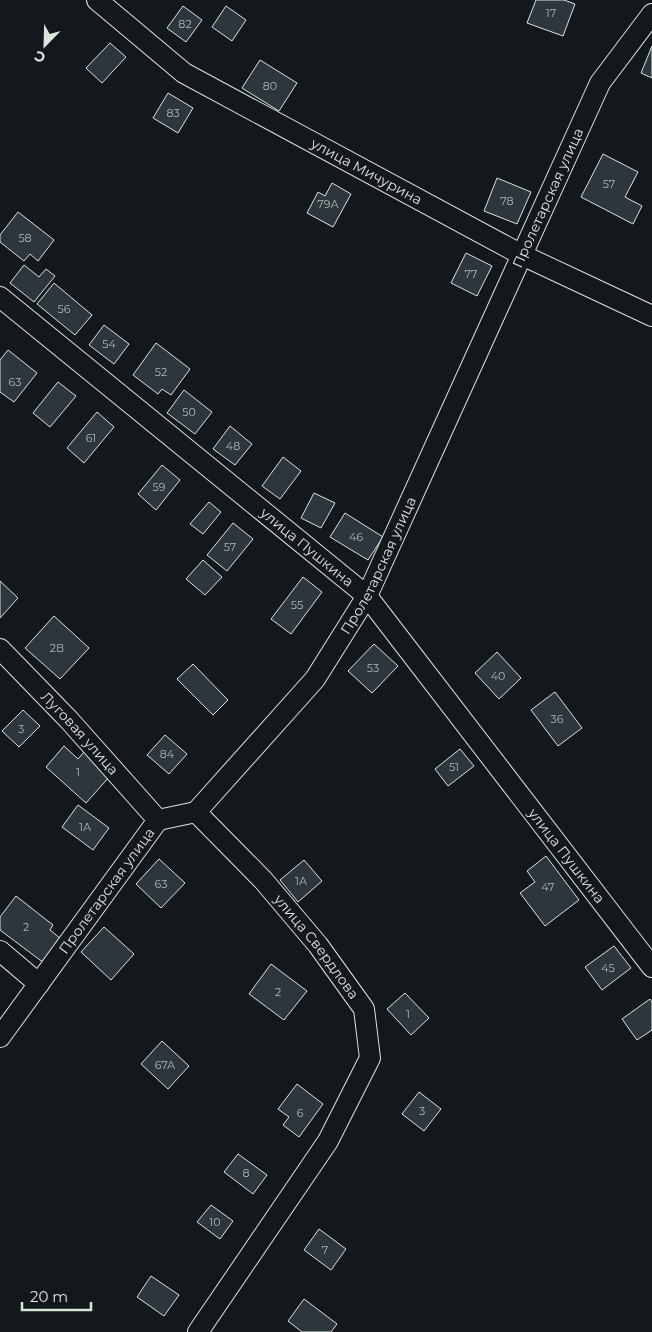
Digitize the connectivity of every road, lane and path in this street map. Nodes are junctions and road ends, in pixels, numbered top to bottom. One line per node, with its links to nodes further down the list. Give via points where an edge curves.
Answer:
1 (98, 0): 5 (street, улица Мичурина, via 184,73)
2 (645, 0): 3 (street)
3 (652, 4)
4 (652, 14): 5 (street, Пролетарская улица, via 600,83)
5 (522, 255): 7 (street, улица Мичурина); 8 (street, Пролетарская улица)
6 (0, 297): 8 (street, улица Пушкина)
7 (652, 316)
8 (367, 596): 10 (street, Пролетарская улица, via 315,679); 13 (street, улица Пушкина)
9 (0, 649): 11 (street, Луговая улица)
10 (196, 812): 11 (street, Пролетарская улица); 16 (street, улица Свердлова, via 263,880 318,945 364,1009 370,1058 328,1141)
11 (158, 820): 14 (street, Пролетарская улица)
12 (0, 950): 14 (street)
13 (652, 967)
14 (39, 984): 15 (street, Пролетарская улица)
15 (0, 1037)
16 (198, 1332)

